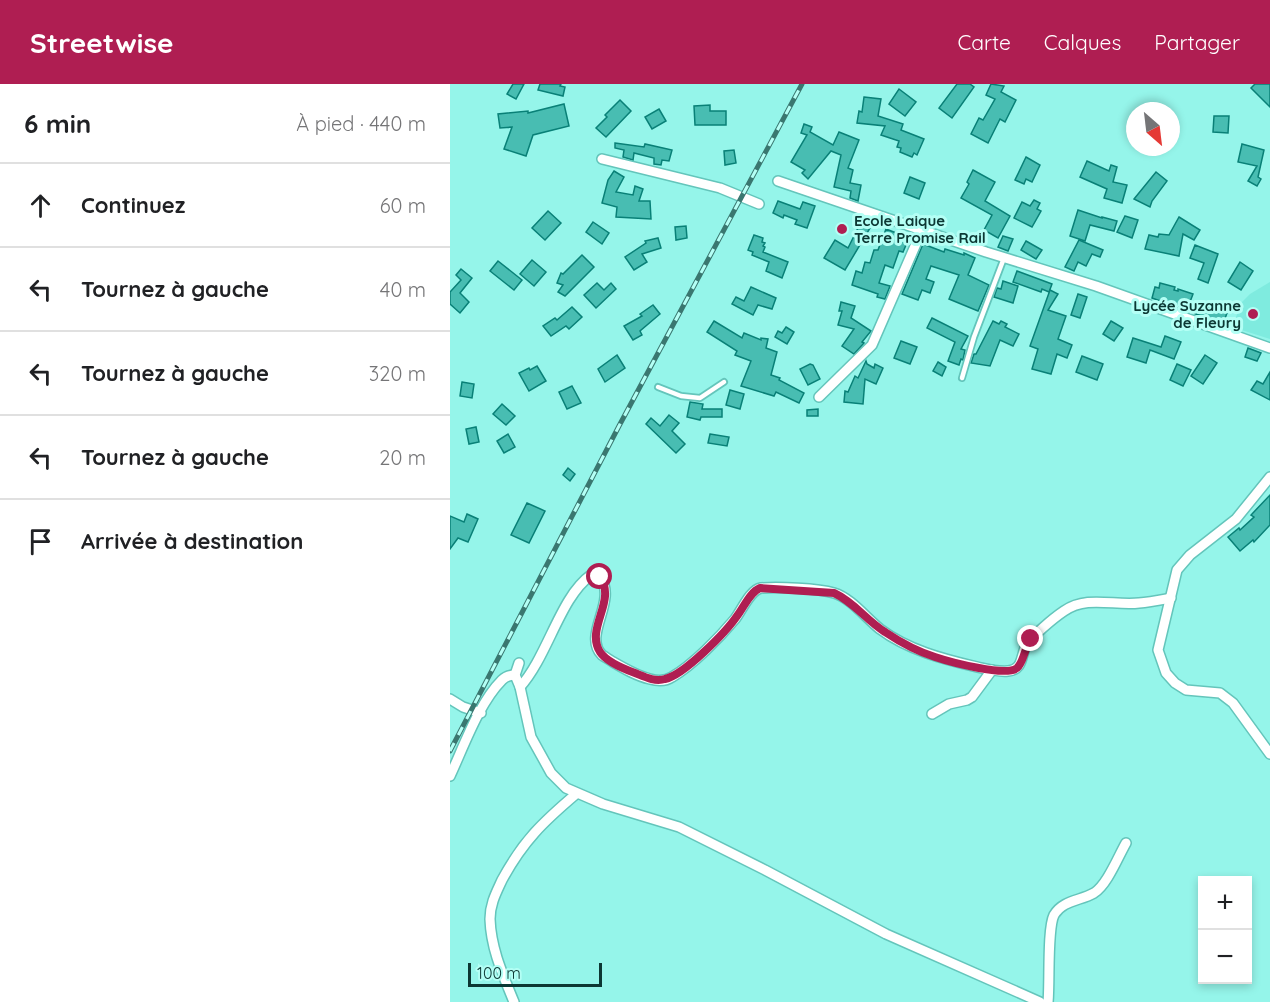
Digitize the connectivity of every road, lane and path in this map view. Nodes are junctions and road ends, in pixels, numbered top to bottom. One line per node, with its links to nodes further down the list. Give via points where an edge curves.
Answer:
1 (602, 159): 3 (street, via 720,188)
2 (778, 181): 4 (street)
3 (759, 204)
4 (922, 230): 5 (street); 10 (street, via 872,345)
5 (1004, 258): 6 (street, via 1121,294); 7 (lane)
6 (1270, 348)
7 (962, 378)
8 (724, 382): 9 (lane, via 700,398)
9 (658, 387)
10 (819, 397)
11 (1270, 477): 12 (street, via 1236,519 1183,562 1174,577)
12 (1171, 598): 14 (street, via 1139,603 1081,602 1065,610 1031,639 1017,668 1009,672); 20 (street, via 1158,650 1166,673 1186,690 1220,693 1233,703)
13 (519, 663): 15 (street)
14 (992, 670): 16 (street, via 934,657 886,633 834,593 760,588 709,647 672,677 652,680 601,654 596,635 605,584 600,577 591,576 576,588 536,667); 19 (street, via 972,697)
15 (515, 675): 16 (street); 18 (street, via 502,680)
16 (520, 687): 22 (street, via 528,728 538,750 558,782)
17 (450, 699): 18 (street)
18 (481, 713): 21 (street)
19 (932, 714)
20 (1270, 754)
21 (450, 776)
22 (576, 794): 24 (street, via 528,838 494,897 490,917 493,944); 25 (street, via 679,827 886,934)
23 (1126, 843): 26 (street, via 1100,887 1061,907 1054,915)
24 (514, 1002)
25 (1040, 1002)
26 (1048, 1002)

